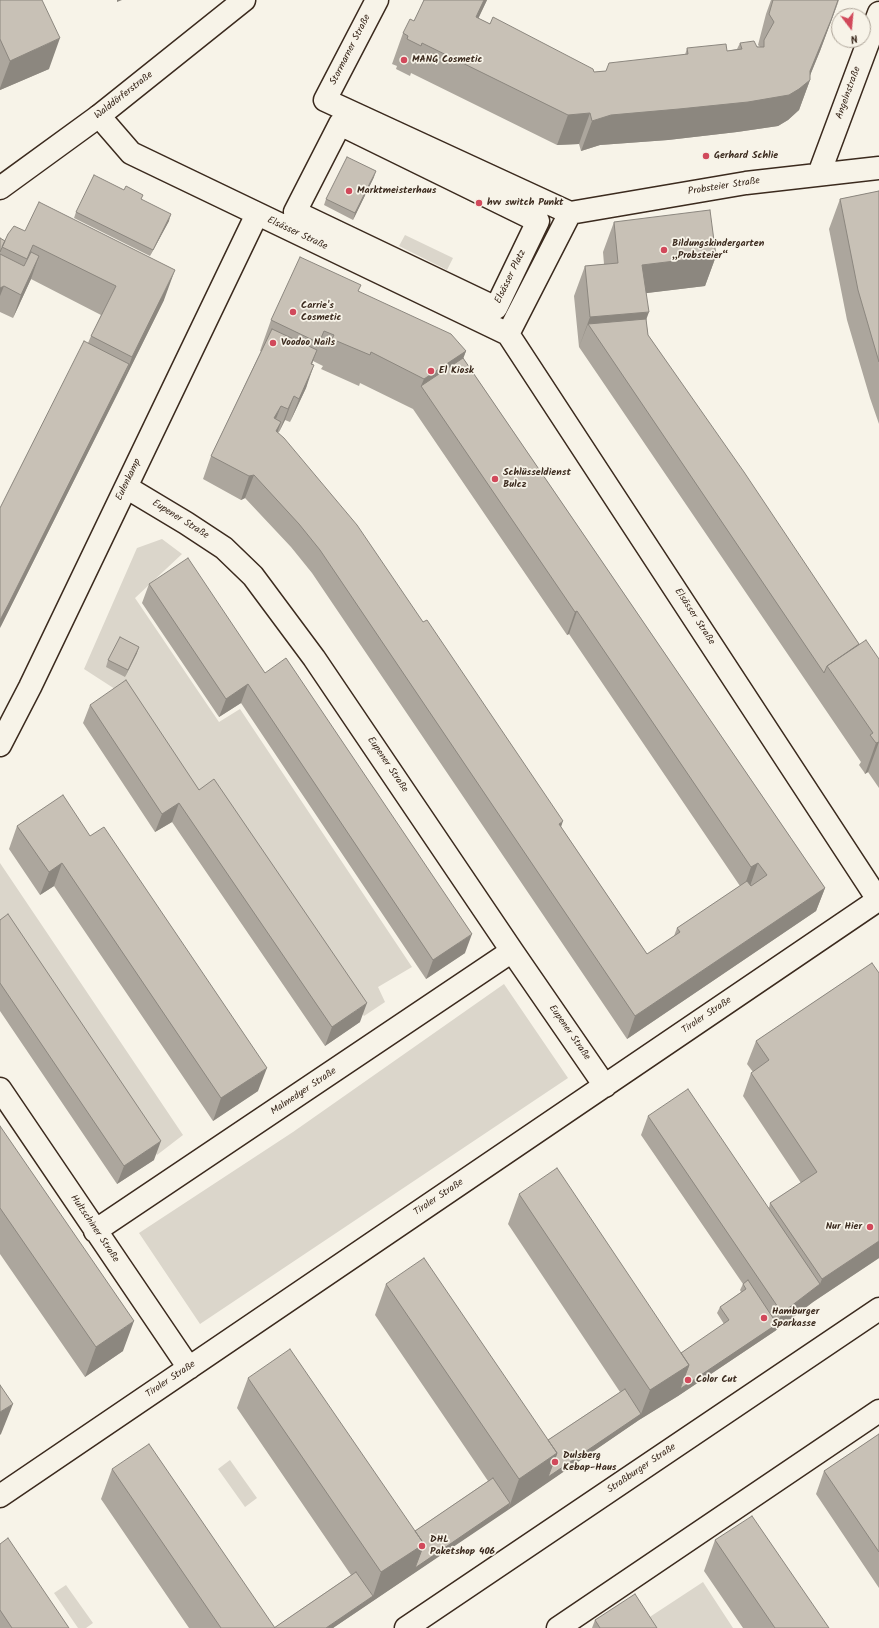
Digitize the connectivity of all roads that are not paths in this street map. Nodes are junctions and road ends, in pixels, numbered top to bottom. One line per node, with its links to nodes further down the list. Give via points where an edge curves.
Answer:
1 (244, 0): 4 (street, Walddörferstraße)
2 (377, 0): 9 (street, Stormarner Straße, via 325,100)
3 (879, 13): 7 (street, Angelnstraße)
4 (99, 116): 8 (street, Walddörferstraße); 10 (street, Elsässer Straße, via 131,153)
5 (340, 124): 5 (street, Elsässer Platz, via 294,212 496,308 538,221)
6 (879, 168): 7 (street, Probsteier Straße)
7 (820, 174): 9 (street, Probsteier Straße, via 746,183)
8 (0, 188)
9 (570, 213): 11 (street)
10 (257, 214): 11 (street, Elsässer Straße); 12 (street, Eulenkamp)
11 (508, 334): 14 (street, Elsässer Straße)
12 (126, 487): 13 (street, Eulenkamp); 15 (street, Eupener Straße, via 224,548 252,576 314,658)
13 (0, 745)
14 (879, 900): 16 (street, Tiroler Straße)
15 (512, 951): 16 (street, Eupener Straße); 18 (street, Malmedyer Straße)
16 (606, 1086): 20 (street, Tiroler Straße)
17 (0, 1089): 18 (street, Hultschiner Straße)
18 (95, 1231): 20 (street, Hultschiner Straße)
19 (879, 1309): 23 (street, Straßburger Straße)
20 (189, 1368): 22 (street, Tiroler Straße)
21 (879, 1411): 24 (street)
22 (0, 1496)
23 (406, 1628)
24 (558, 1628)

